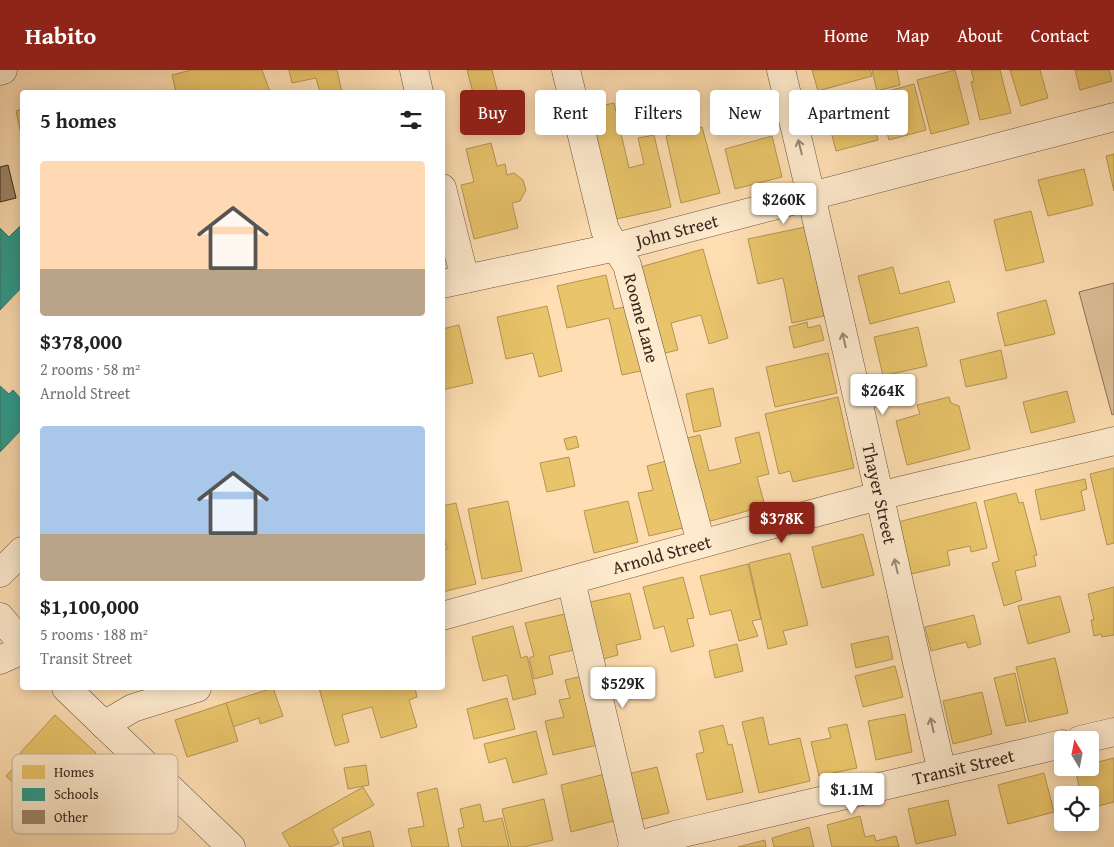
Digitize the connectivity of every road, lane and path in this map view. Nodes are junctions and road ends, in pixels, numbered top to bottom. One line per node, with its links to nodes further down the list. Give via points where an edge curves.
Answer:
1 (414, 70): 4 (street)
2 (566, 70): 8 (street, Roome Lane, via 604,230)
3 (781, 70): 6 (street, Thayer Street, one-way to 3)
4 (419, 90)
5 (1114, 117): 6 (street, John Street)
6 (813, 196): 8 (street, John Street); 11 (street, Thayer Street, one-way to 6)
7 (445, 212): 9 (street)
8 (616, 247): 9 (street, John Street); 12 (street, Roome Lane, via 627,264)
9 (454, 282)
10 (1114, 441): 11 (street, Arnold Street)
11 (880, 496): 12 (street, Arnold Street); 28 (street, Thayer Street, one-way to 11)
12 (701, 543): 15 (street, Arnold Street)
13 (20, 553): 14 (street)
14 (0, 572)
15 (571, 581): 16 (street, Arnold Street); 31 (street)
16 (445, 615)
17 (0, 617): 18 (street)
18 (20, 641)
19 (20, 651): 20 (street)
20 (0, 660)
21 (68, 690): 23 (street)
22 (191, 690): 23 (street, via 133,708)
23 (104, 725): 27 (street)
24 (1114, 732): 25 (street)
25 (1099, 736)
26 (1054, 746): 28 (street, Transit Street)
27 (134, 754)
28 (942, 772): 31 (street, Transit Street)
29 (178, 796): 30 (street)
30 (231, 847)
31 (633, 847)

